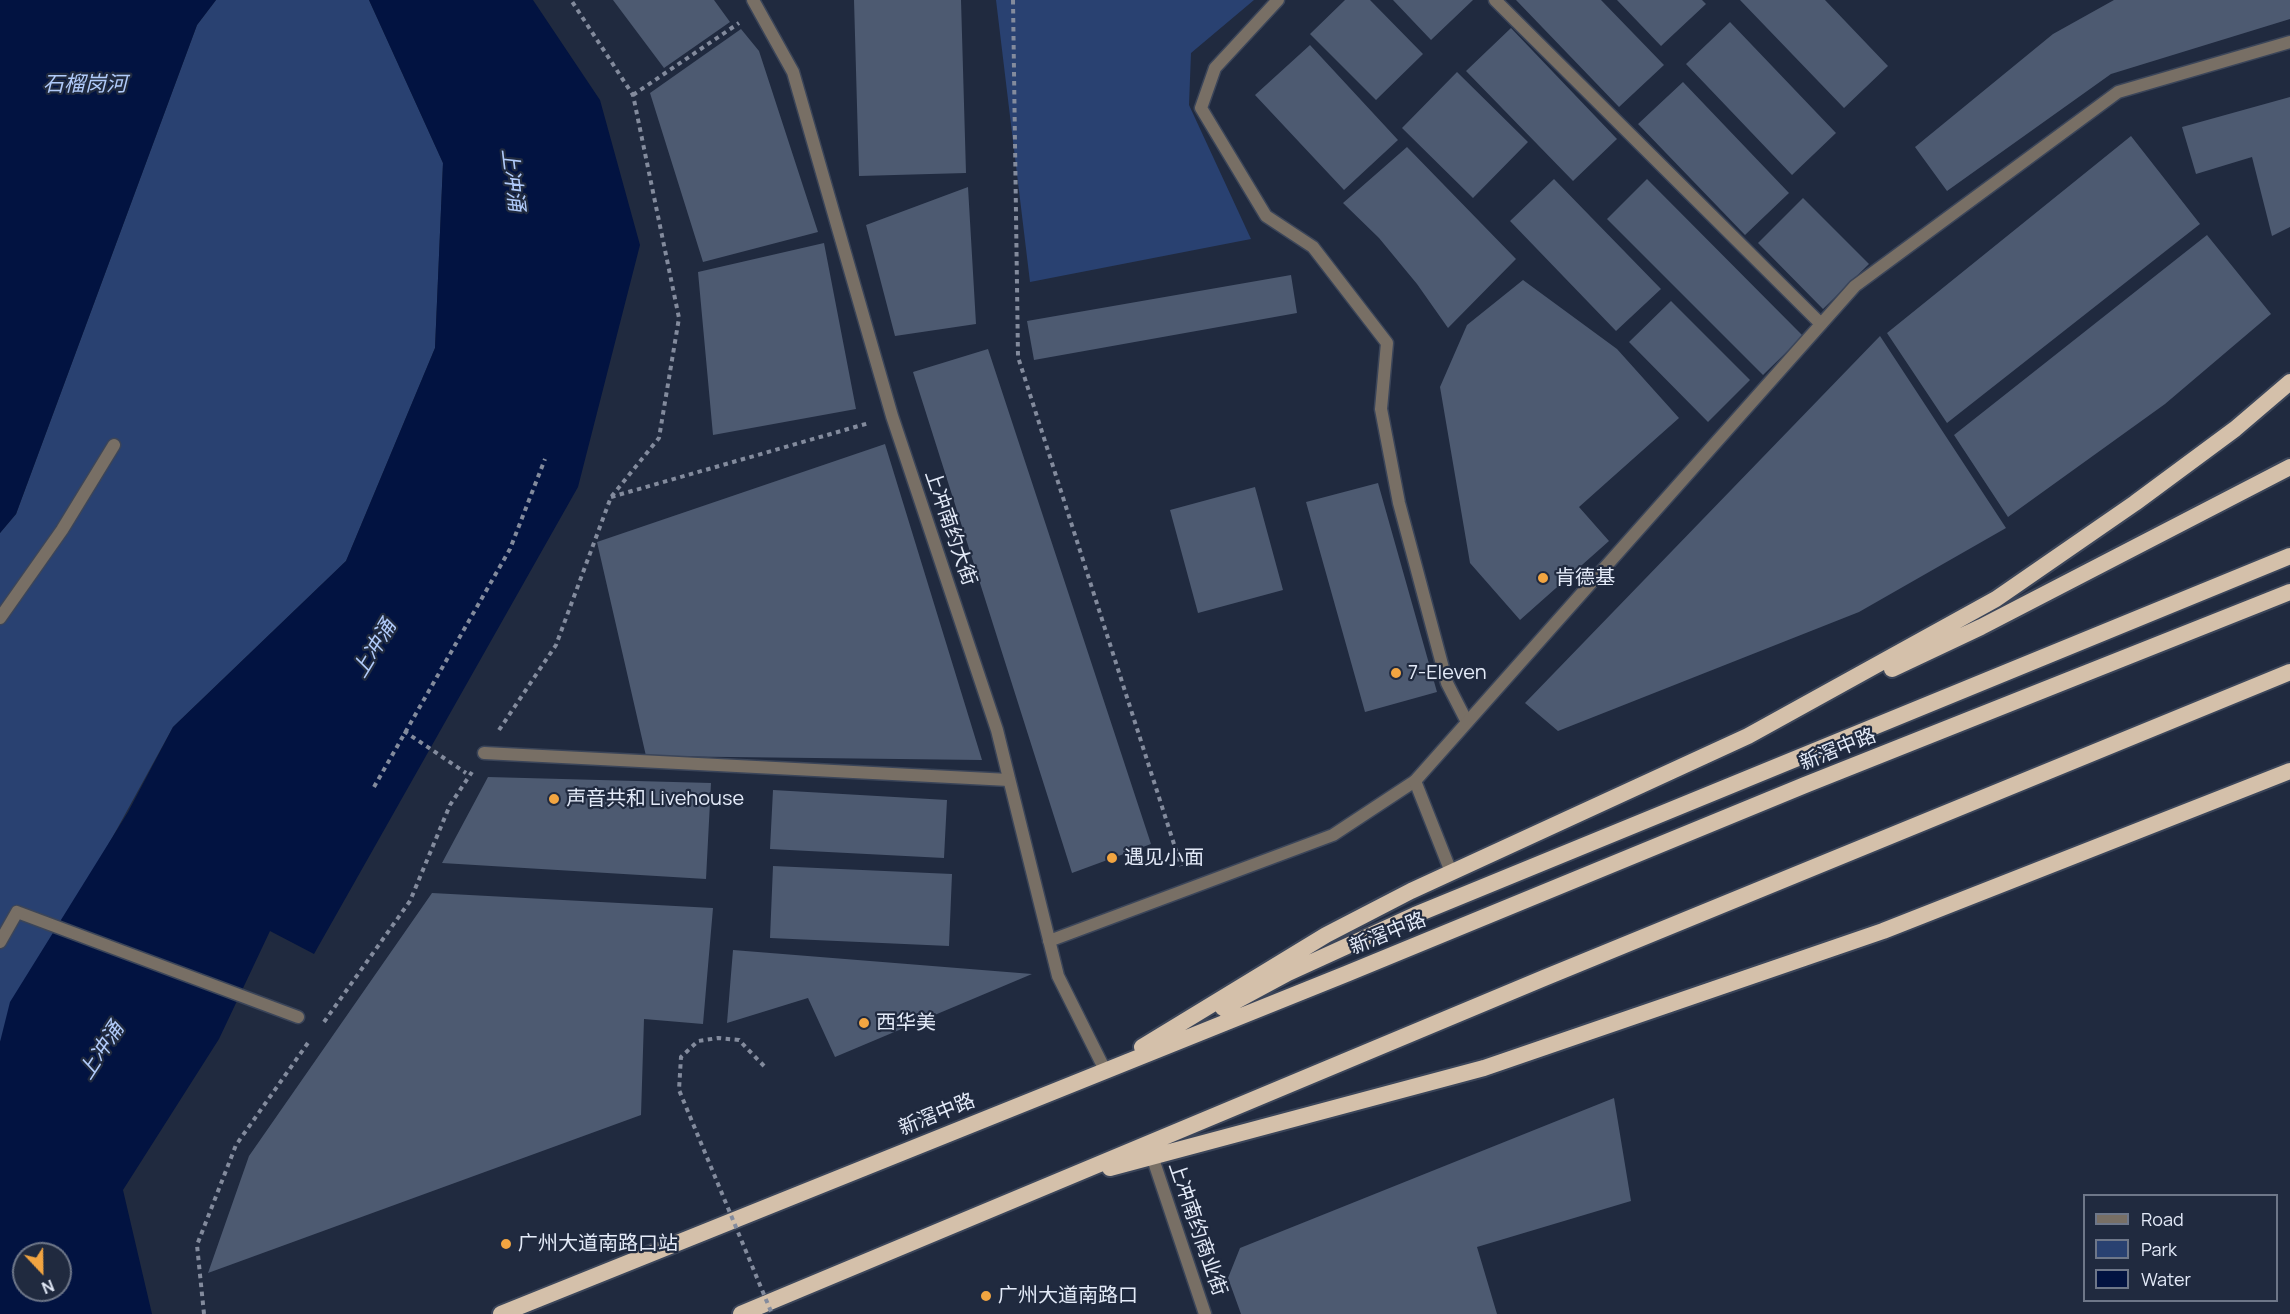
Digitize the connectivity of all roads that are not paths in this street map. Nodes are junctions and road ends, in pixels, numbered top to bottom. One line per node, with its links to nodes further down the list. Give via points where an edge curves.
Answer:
1 (1278, 0): 13 (street, via 1215,68 1201,108 1266,216 1313,247 1388,343 1381,409 1399,503 1447,683)
2 (1495, 0): 5 (street)
3 (756, 4): 17 (street, 上冲南约大街, via 793,72 892,416 997,730)
4 (2290, 42): 5 (street, via 2118,92 1855,286)
5 (1821, 324): 13 (street)
6 (2290, 382): 14 (highway, via 2235,429 2135,503 1996,598)
7 (114, 445): 11 (street, via 62,530)
8 (2290, 467): 14 (highway, via 1981,627)
9 (2290, 556): 23 (highway, via 1415,915 1288,974)
10 (2290, 592): 23 (highway, 新滘中路)
11 (0, 618)
12 (2290, 672): 25 (highway)
13 (1467, 722): 18 (street)
14 (1748, 736): 19 (highway)
15 (484, 753): 17 (street)
16 (2290, 771): 24 (highway, via 1883,931 1494,1064)
17 (1009, 780): 20 (street, 上冲南约大街)
18 (1415, 781): 19 (street); 20 (street, via 1333,835)
19 (1451, 872): 23 (highway, via 1261,972)
20 (1049, 941): 23 (street, 上冲南约大街, via 1058,976)
21 (0, 942): 22 (street, via 17,912)
22 (298, 1017)
23 (1105, 1070): 26 (highway, 新滘中路)
24 (1152, 1156): 25 (highway); 28 (street, 上冲南约商业街)
25 (1045, 1185): 27 (highway)
26 (501, 1314)
27 (741, 1314)
28 (1205, 1314)

